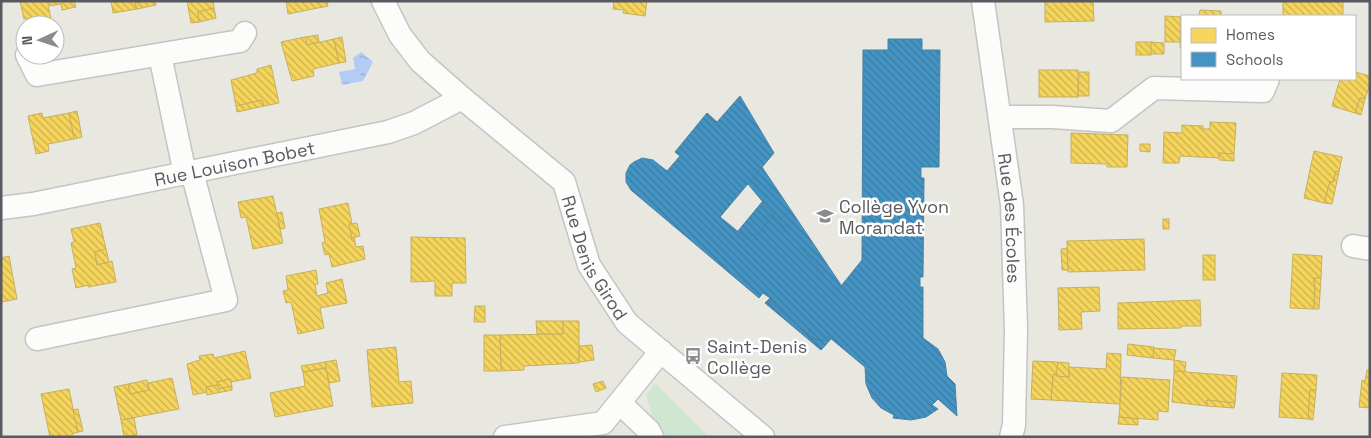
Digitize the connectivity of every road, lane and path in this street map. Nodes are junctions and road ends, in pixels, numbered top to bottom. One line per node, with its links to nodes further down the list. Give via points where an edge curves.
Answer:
1 (383, 1): 7 (street, Rue Denis Girod, via 400,35 420,61)
2 (983, 1): 8 (street, Rue des Écoles)
3 (245, 33): 4 (street, via 240,41)
4 (160, 55): 5 (street, via 37,75); 9 (street)
5 (32, 65)
6 (1268, 80): 8 (street, via 1263,91 1154,88 1111,121)
7 (462, 98): 9 (street, Rue Louison Bobet, via 414,123 388,132); 12 (street, Rue Denis Girod, via 564,182 589,265 627,323)
8 (1000, 117): 17 (street, Rue des Écoles, via 1012,205 1015,267 1014,425)
9 (189, 173): 10 (street, Rue Louison Bobet); 11 (street, via 226,300)
10 (1, 208)
11 (37, 339)
12 (661, 352): 13 (street); 16 (street, Rue Denis Girod)
13 (620, 404): 14 (street, via 603,423); 15 (street)
14 (505, 437)
15 (652, 437)
16 (762, 437)
17 (1011, 437)

